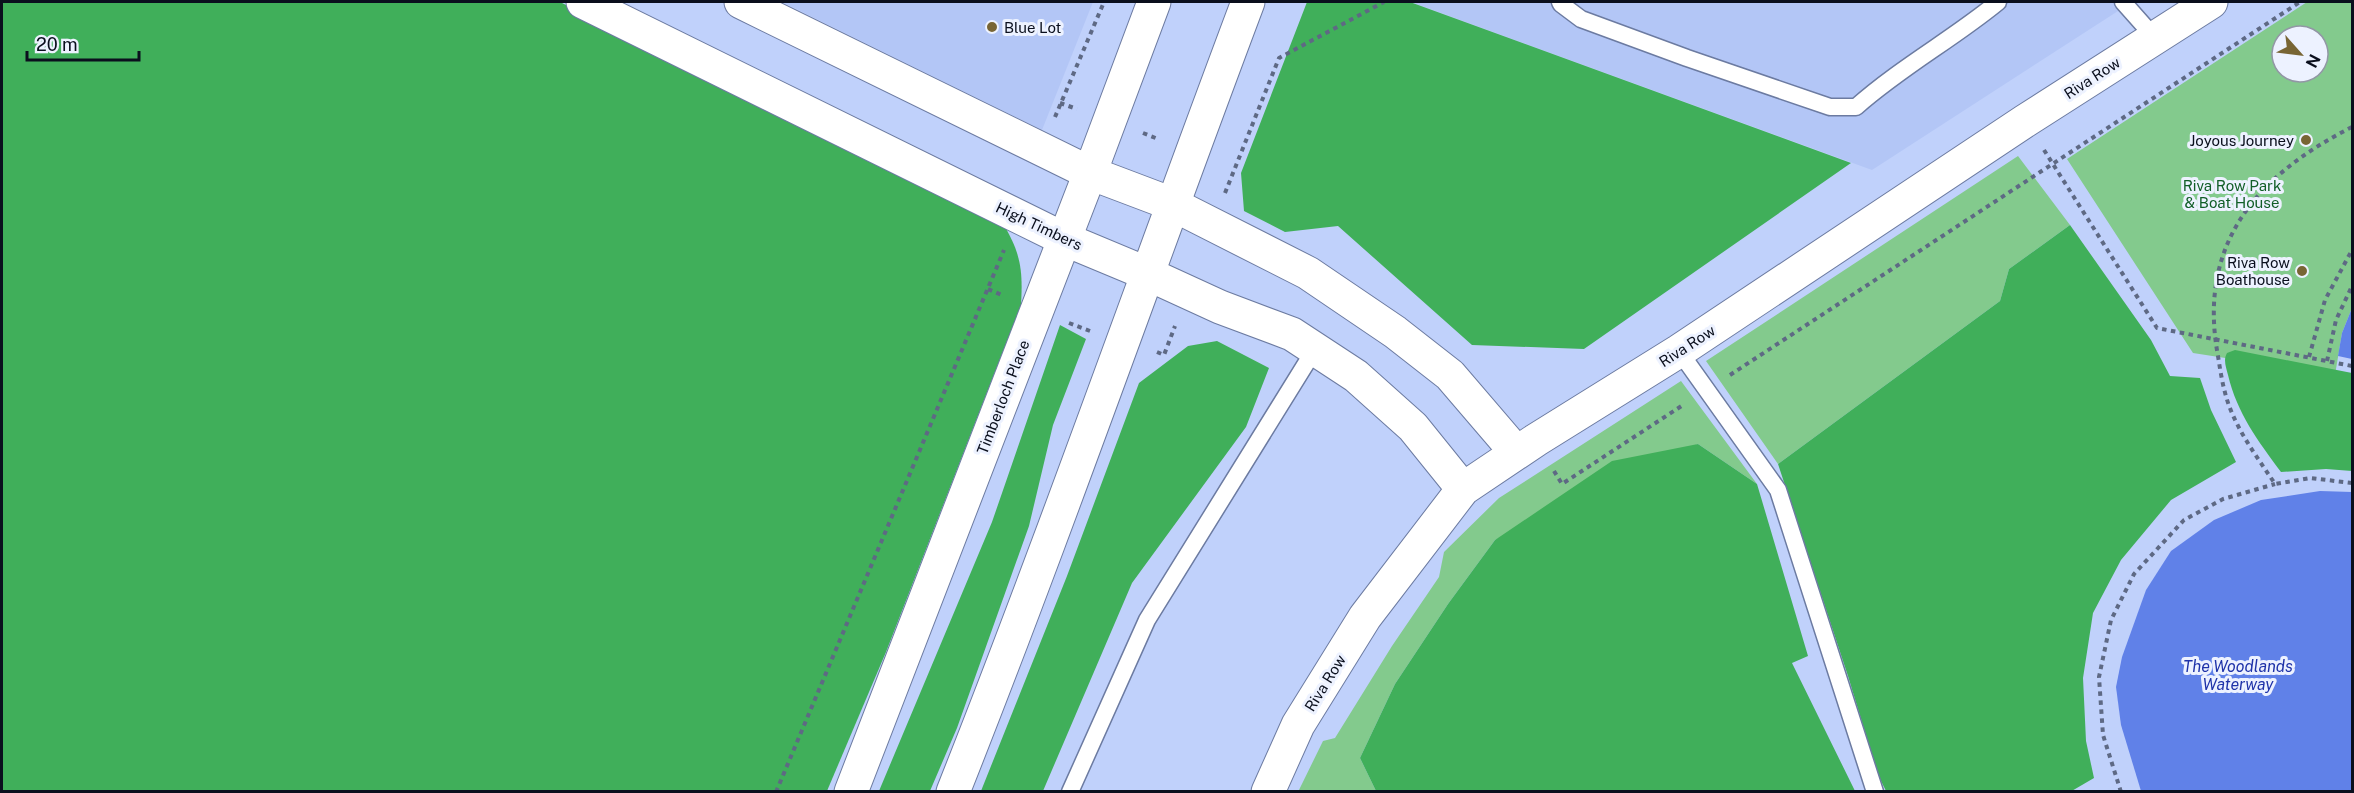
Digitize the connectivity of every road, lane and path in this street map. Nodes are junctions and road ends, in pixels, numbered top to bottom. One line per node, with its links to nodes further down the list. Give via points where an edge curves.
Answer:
1 (583, 2): 20 (street, High Timbers)
2 (741, 2): 18 (street)
3 (1154, 2): 12 (street, Timberloch Place)
4 (1248, 2): 15 (street)
5 (1560, 2): 6 (lane, via 1581,19 1830,107 1857,107 1880,86)
6 (1998, 2)
7 (2123, 2): 10 (lane)
8 (2211, 2): 10 (street, Riva Row)
9 (2300, 2): 16 (path)
10 (2155, 38): 13 (street, Riva Row)
11 (1060, 103): 12 (path)
12 (1110, 119): 15 (path); 18 (street, Timberloch Place)
13 (2025, 121): 16 (path); 27 (street, Riva Row)
14 (2352, 127): 25 (path, via 2308,153 2262,191 2230,235 2219,262)
15 (1191, 153): 17 (path); 19 (street)
16 (2053, 163): 25 (path, via 2157,328); 31 (path)
17 (1235, 169)
18 (1090, 173): 19 (street); 20 (street, Timberloch Place)
19 (1172, 204): 22 (street); 32 (street, via 1308,273 1395,332 1450,375)
20 (1064, 239): 22 (street, High Timbers); 37 (street, Timberloch Place)
21 (2352, 250): 28 (path, via 2325,300)
22 (1148, 274): 26 (street, High Timbers, via 1292,334); 38 (street)
23 (2352, 286): 29 (path, via 2336,320)
24 (988, 289): 36 (path)
25 (2215, 340): 28 (path); 34 (path, via 2231,411)
26 (1315, 349): 35 (street, High Timbers, via 1356,376 1413,427); 39 (lane, via 1147,620)
27 (1679, 351): 31 (lane); 32 (street, Riva Row)
28 (2309, 357): 29 (path)
29 (2327, 361): 30 (path)
30 (2352, 366)
31 (1707, 390): 32 (path, via 1562,484); 41 (lane, via 1778,489)
32 (1526, 446): 35 (street, Riva Row)
33 (2352, 483): 34 (path, via 2310,478)
34 (2275, 484): 42 (path, via 2223,499 2184,520 2134,574 2111,620 2099,677 2103,735)
35 (1463, 489): 40 (street, Riva Row, via 1365,618 1298,725)
36 (776, 792)
37 (851, 792)
38 (953, 792)
39 (1070, 792)
40 (1268, 792)
41 (1875, 792)
42 (2121, 792)

